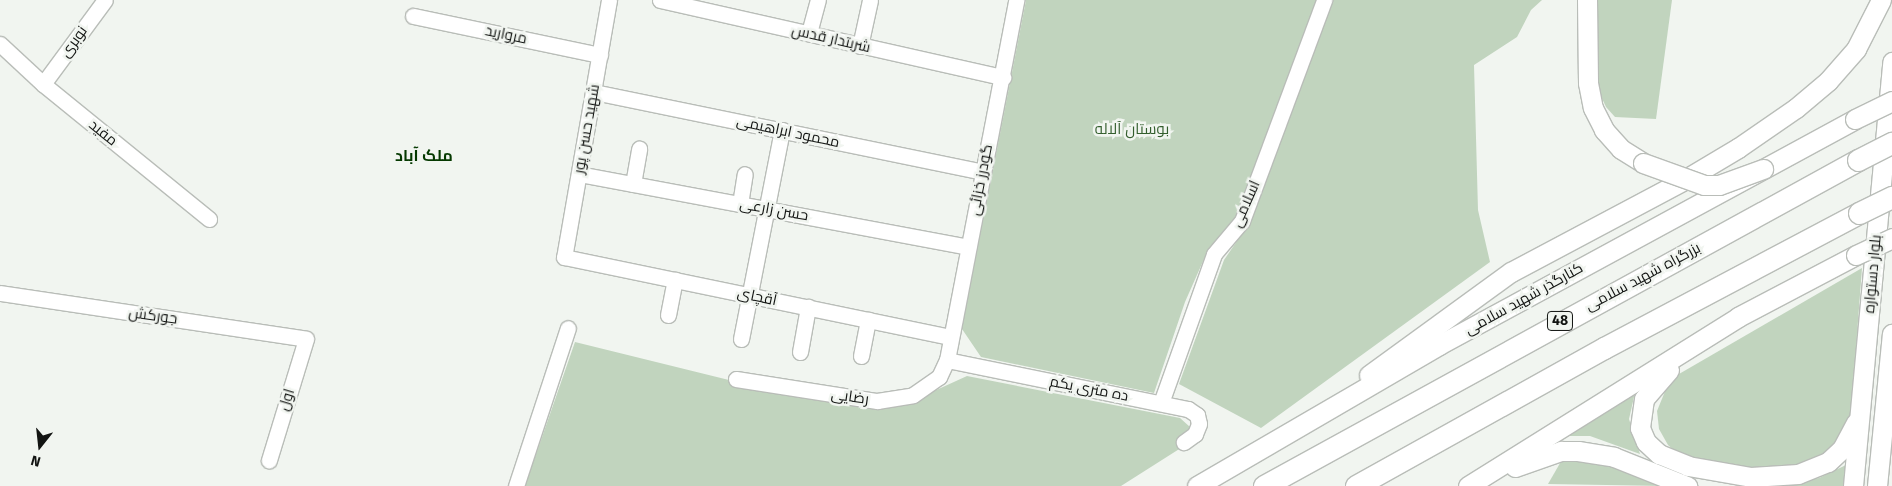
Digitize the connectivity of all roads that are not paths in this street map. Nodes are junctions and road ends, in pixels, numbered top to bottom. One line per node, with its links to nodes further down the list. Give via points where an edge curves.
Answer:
1 (105, 0): 17 (street, نوبری)
2 (610, 0): 14 (street, شهید حسن پور)
3 (660, 0): 11 (street, شربتدار قدس)
4 (818, 0): 11 (street)
5 (870, 0): 13 (street)
6 (1016, 0): 16 (street, گودرز خزائی)
7 (1324, 0): 51 (street, اسلامی, via 1242,221 1214,254)
8 (1587, 0): 23 (main road, bridge, via 1588,83 1593,108 1604,130 1620,150 1643,163 1704,185 1719,185)
9 (1881, 0): 53 (main road, via 1856,49 1828,81 1796,108 1693,174 1511,272 1421,335)
10 (413, 16): 14 (street, مروارید)
11 (809, 33): 13 (street, شربتدار قدس)
12 (0, 44): 17 (street, مفید)
13 (860, 46): 16 (street, شربتدار قدس)
14 (600, 55): 18 (street, شهید حسن پور)
15 (1892, 62): 52 (main road, بلوار دستواره)
16 (1003, 77): 24 (street, گودرز خزائی)
17 (43, 84): 31 (street, مفید)
18 (594, 92): 20 (street, محمود ابراهیمی); 25 (street, شهید حسن پور)
19 (1892, 101): 23 (main road, کنارگذر شهید سلامی, bridge)
20 (782, 130): 24 (street, محمود ابراهیمی); 30 (street)
21 (1892, 143): 59 (highway, بزرگراه شهید سلامی / 48, bridge)
22 (639, 149): 27 (street)
23 (1763, 169): 53 (main road, کنارگذر شهید سلامی, via 1439,345)
24 (983, 172): 33 (street, گودرز خزائی)
25 (579, 174): 27 (street, حسن زارعی); 34 (street, شهید حسن پور)
26 (746, 174): 29 (street)
27 (633, 184): 29 (street, حسن زارعی)
28 (1892, 197): 60 (highway, bridge, via 1604,348)
29 (740, 204): 30 (street, حسن زارعی)
30 (767, 209): 33 (street, حسن زارعی); 37 (street)
31 (209, 219)
32 (1892, 238): 40 (main road, bridge)
33 (968, 247): 44 (street, گودرز خزائی)
34 (564, 256): 35 (street, آقچای)
35 (675, 280): 37 (street, آقچای); 39 (street)
36 (0, 294): 45 (street, جورکش)
37 (750, 296): 38 (street, آقچای); 46 (street)
38 (808, 308): 41 (street, آقچای); 47 (street)
39 (668, 315)
40 (1738, 317): 52 (main road, via 1664,373 1644,399 1640,428 1646,442 1660,454 1707,471 1751,477 1798,474 1828,462 1842,449); 56 (main road)
41 (868, 320): 44 (street, آقچای); 48 (street)
42 (568, 328): 57 (street)
43 (1892, 334): 63 (main road)
44 (952, 336): 49 (street, گودرز خزائی)
45 (306, 339): 55 (street, اول)
46 (741, 339)
47 (800, 352)
48 (861, 356)
49 (947, 360): 50 (street, رضایی, via 939,377 928,388 895,400 854,398); 51 (street, ده متری یکم)
50 (736, 379)
51 (1161, 403): 54 (street, ده متری یکم, via 1188,409 1197,415 1199,424 1195,434)
52 (1861, 413): 62 (main road, بلوار دستواره)
53 (1306, 424): 58 (main road, کنارگذر شهید سلامی)
54 (1184, 442)
55 (269, 460)
56 (1472, 484): 61 (main road, via 1535,459 1561,451 1578,451 1614,457)
57 (516, 486)
58 (1197, 486)
59 (1264, 486)
60 (1356, 486)
61 (1687, 486)
62 (1853, 486)
63 (1877, 486)

